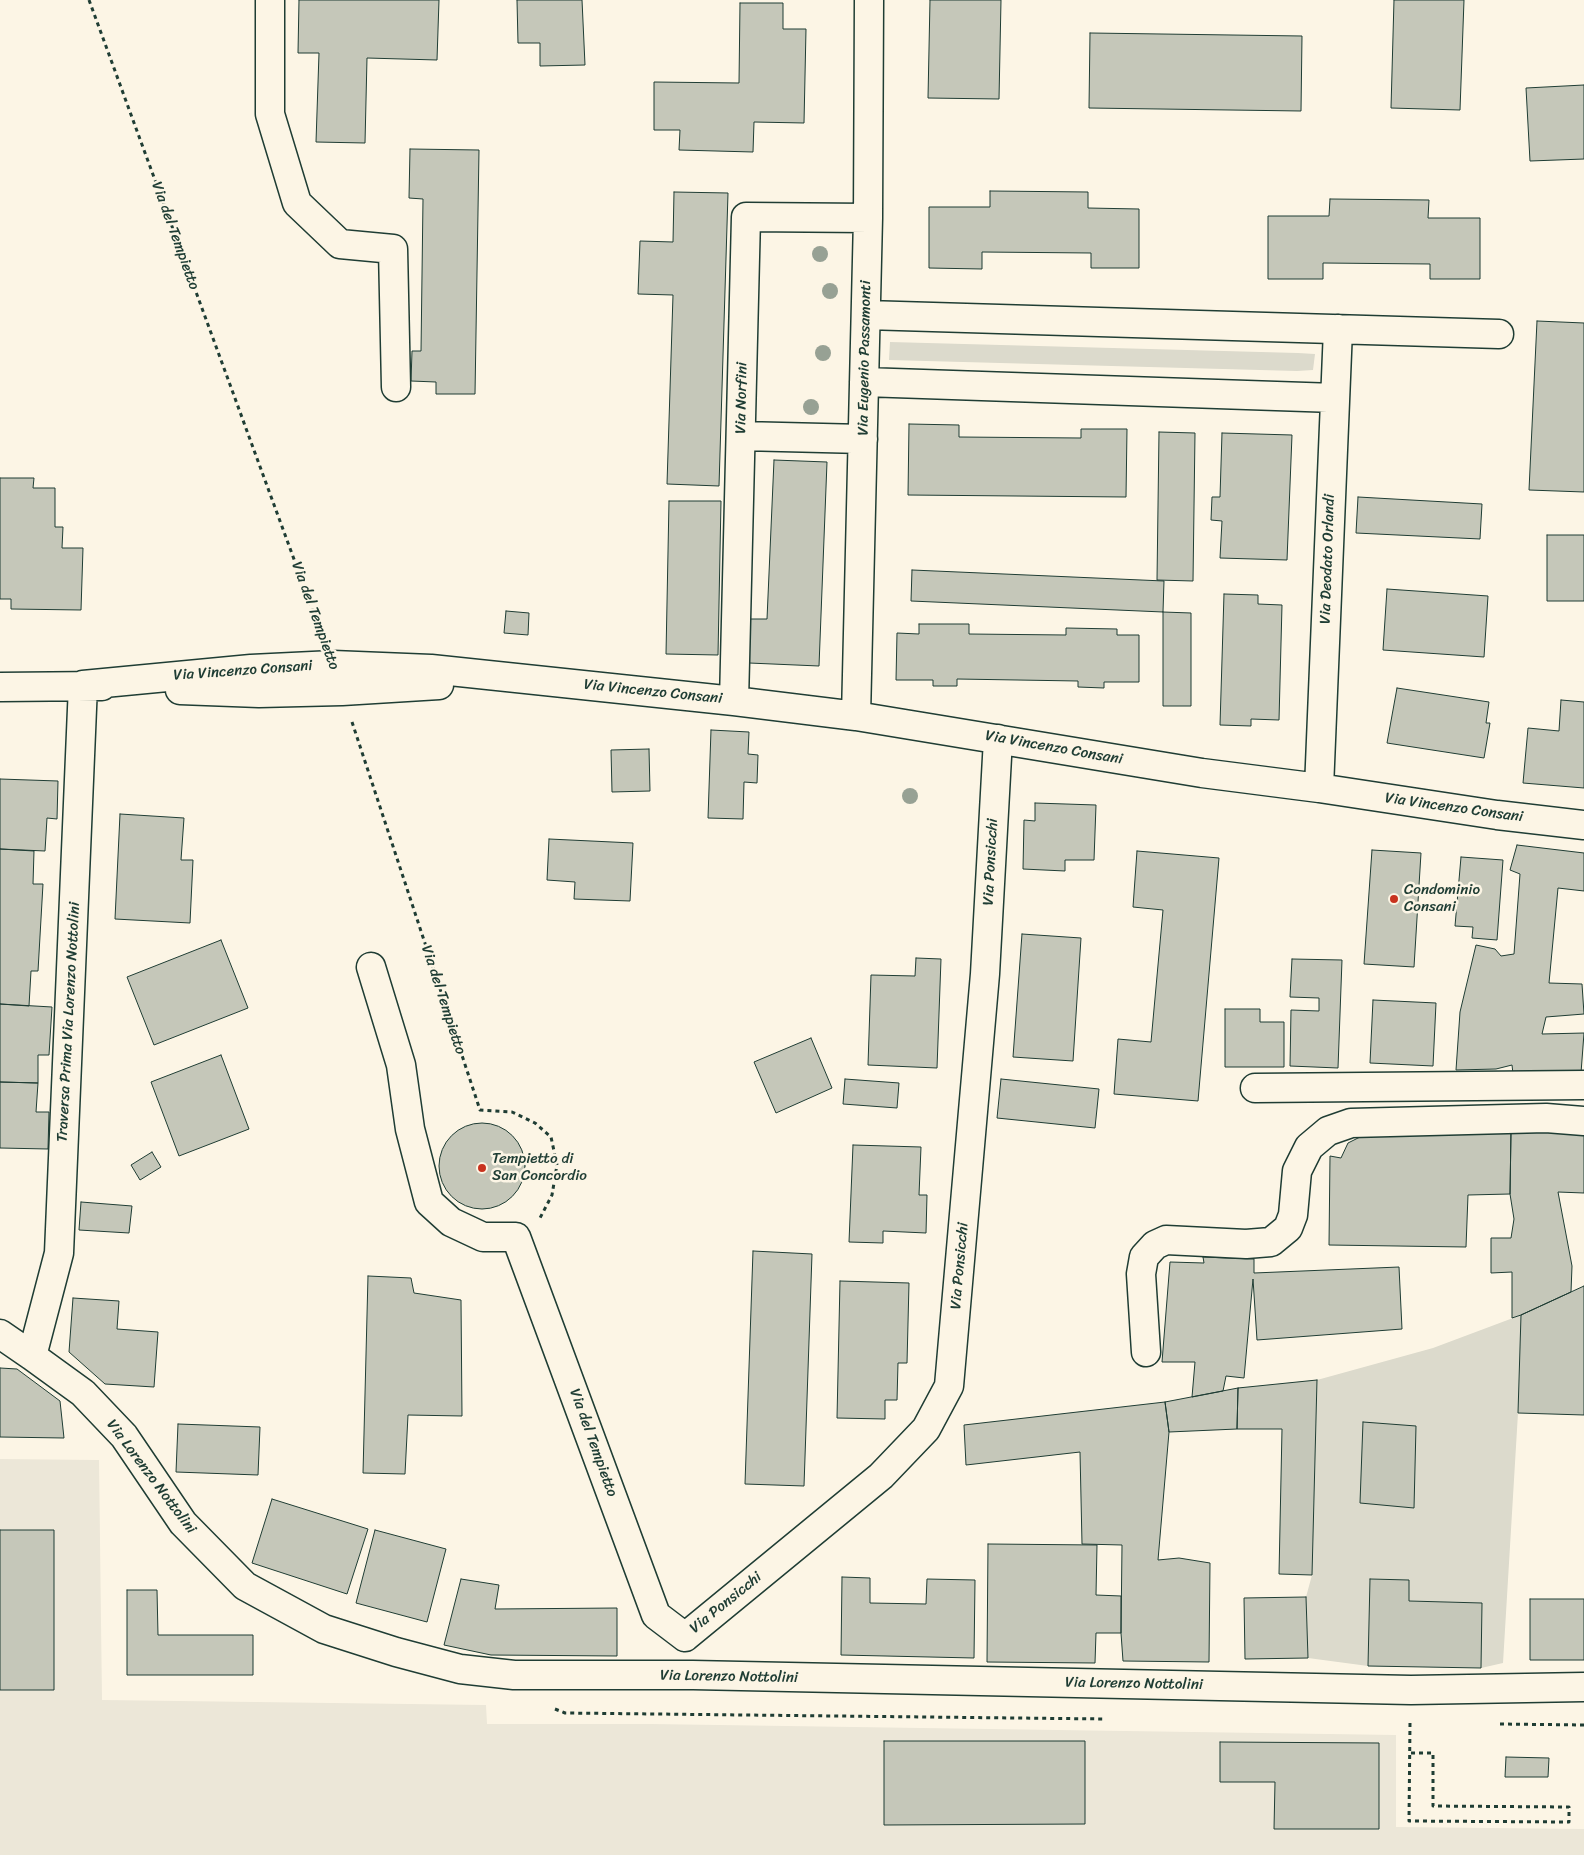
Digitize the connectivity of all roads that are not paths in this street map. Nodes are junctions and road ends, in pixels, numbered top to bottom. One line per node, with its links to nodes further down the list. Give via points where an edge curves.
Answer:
1 (270, 0): 8 (street, via 270,114 297,203 340,244 393,249)
2 (869, 0): 3 (street, Via Eugenio Passamonti)
3 (868, 218): 4 (street, Via Eugenio Passamonti); 10 (street, Via Norfini, via 746,217)
4 (866, 315): 5 (street); 7 (street, Via Eugenio Passamonti)
5 (1338, 330): 6 (street); 9 (street, Via Deodato Orlandi)
6 (1499, 334)
7 (864, 382): 9 (street); 11 (street, Via Eugenio Passamonti)
8 (396, 387)
9 (1335, 398): 18 (street, Via Deodato Orlandi)
10 (741, 436): 11 (street); 15 (street, Via Norfini)
11 (863, 439): 16 (street, Via Eugenio Passamonti)
12 (523, 679): 13 (street, Via Vincenzo Consani, via 259,693); 13 (street, Via Vincenzo Consani, via 431,669 333,665 251,668); 15 (street, Via Vincenzo Consani)
13 (83, 685): 14 (street, Via Vincenzo Consani); 26 (street, Traversa Prima Via Lorenzo Nottolini, via 59,1253)
14 (0, 686)
15 (734, 701): 16 (street, Via Vincenzo Consani)
16 (856, 716): 17 (street, Via Vincenzo Consani)
17 (998, 739): 18 (street, Via Vincenzo Consani, via 1202,773); 27 (street, Via Ponsicchi, via 985,974 950,1386 926,1429 880,1476)
18 (1319, 788): 19 (street, Via Vincenzo Consani)
19 (1584, 825)
20 (371, 967): 27 (street, Via del Tempietto, via 401,1065 410,1129 429,1202 451,1222 484,1237 516,1237 656,1615)
21 (1584, 1085): 22 (street)
22 (1255, 1088)
23 (1584, 1121): 25 (street, via 1546,1118 1351,1123 1328,1131 1309,1147 1297,1171 1293,1215 1288,1228 1270,1242 1166,1240 1154,1245 1144,1257 1141,1274)
24 (0, 1334): 26 (street, Via Lorenzo Nottolini)
25 (1146, 1352)
26 (32, 1356): 28 (street, Via Lorenzo Nottolini, via 83,1393 124,1436 183,1522 245,1586 324,1629 460,1669 514,1675)
27 (685, 1637): 28 (street, Via Ponsicchi)
28 (693, 1676): 29 (street, Via Lorenzo Nottolini, via 1411,1690)
29 (1584, 1688)

